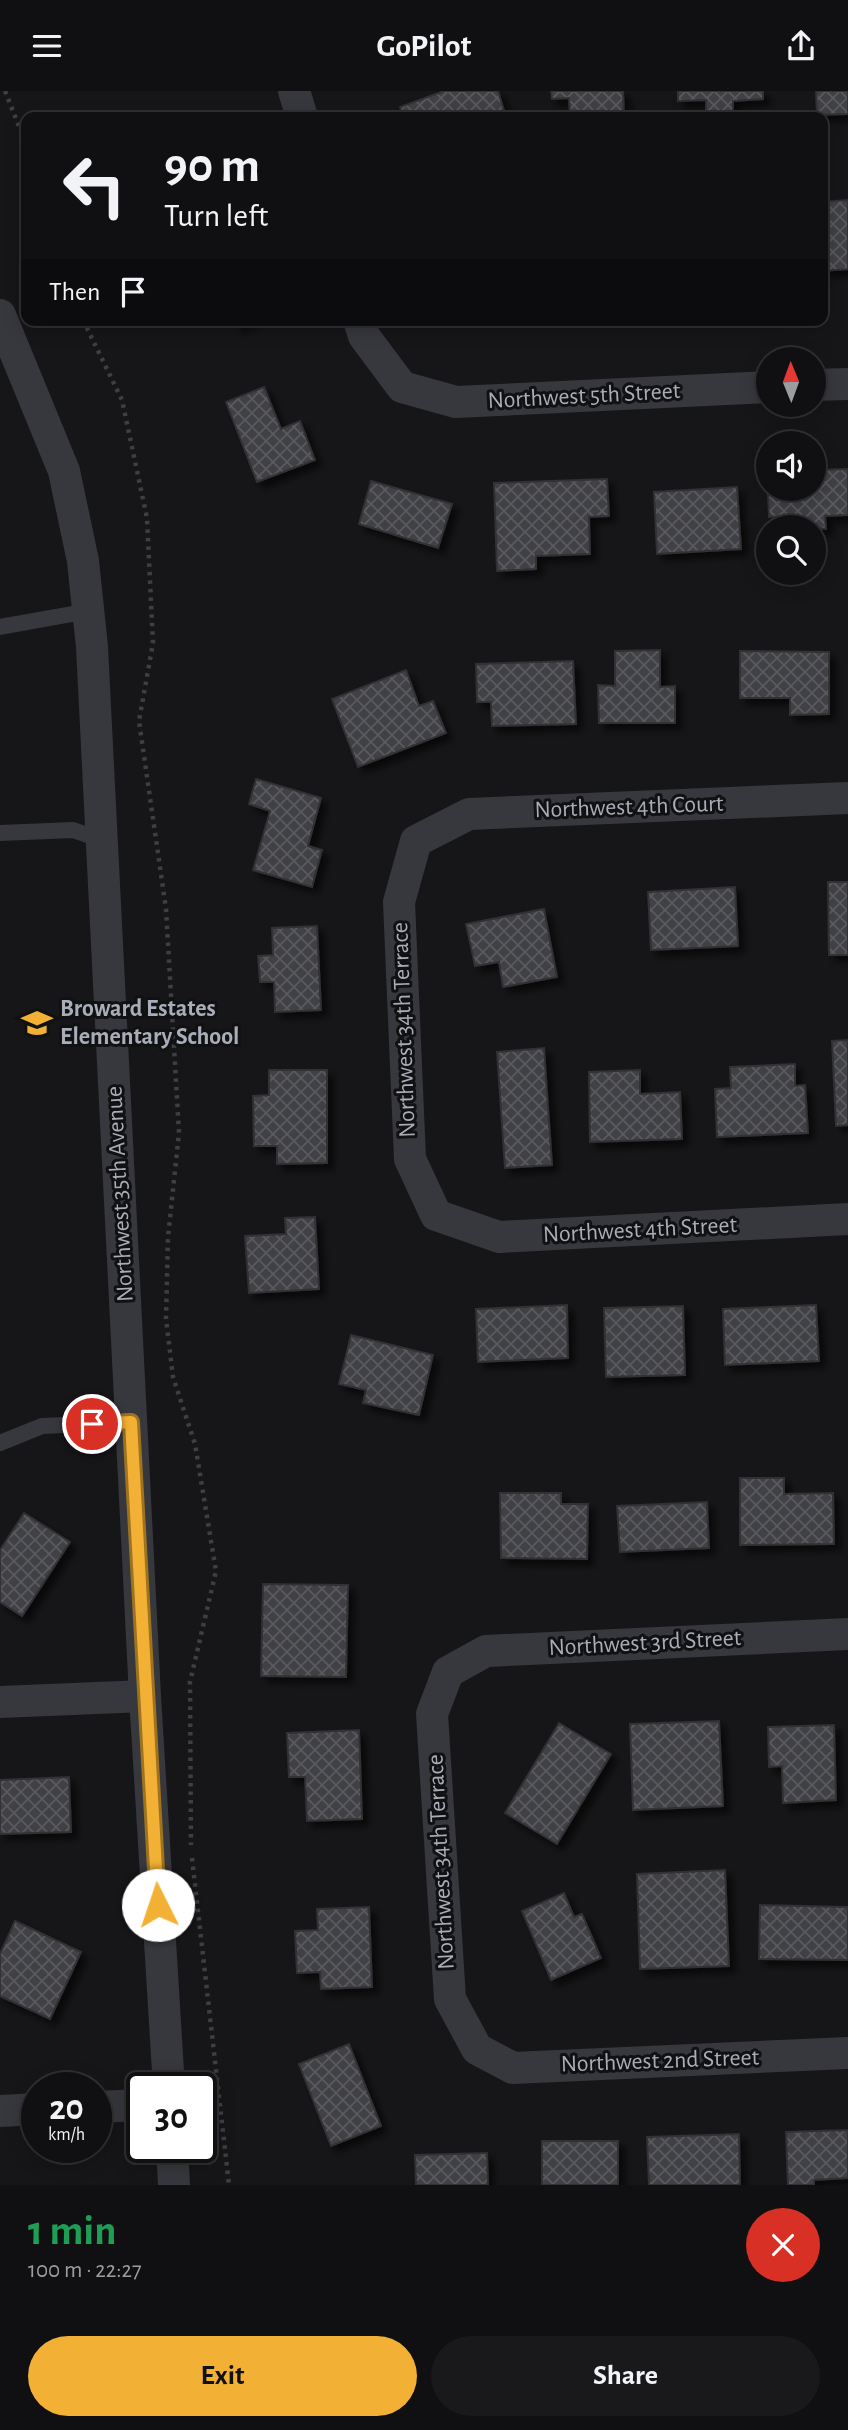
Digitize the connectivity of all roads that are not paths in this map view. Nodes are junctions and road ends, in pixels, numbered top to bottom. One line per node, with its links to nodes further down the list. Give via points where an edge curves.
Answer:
1 (294, 91): 2 (street)
2 (300, 112)
3 (0, 316): 5 (street, Northwest 35th Avenue)
4 (361, 326): 8 (street, Northwest 5th Street, via 402,387 456,402)
5 (7, 352): 9 (street, Northwest 35th Avenue, via 64,471)
6 (848, 384): 7 (street)
7 (826, 385)
8 (756, 388)
9 (89, 611): 10 (lane); 13 (street, Northwest 35th Avenue)
10 (0, 627)
11 (848, 798): 14 (street, Northwest 4th Court, via 469,814)
12 (0, 833): 13 (lane, via 72,830)
13 (102, 840): 17 (street, Northwest 35th Avenue)
14 (416, 841): 15 (street, Northwest 34th Terrace, via 399,902 410,1159)
15 (436, 1215): 16 (street, Northwest 4th Street, via 499,1237)
16 (848, 1219)
17 (131, 1422): 18 (lane, via 42,1426); 21 (street, Northwest 35th Avenue)
18 (0, 1443)
19 (848, 1634): 20 (street, Northwest 3rd Street, via 486,1651)
20 (448, 1672): 23 (street, Northwest 34th Terrace, via 432,1714 450,1999)
21 (145, 1696): 22 (street); 25 (street, Northwest 35th Avenue)
22 (0, 1702)
23 (477, 2049): 24 (street, Northwest 2nd Street, via 513,2068)
24 (848, 2053)
25 (168, 2072)
26 (21, 2110): 27 (street)
27 (0, 2111)
28 (173, 2163): 29 (street)
29 (174, 2185)

